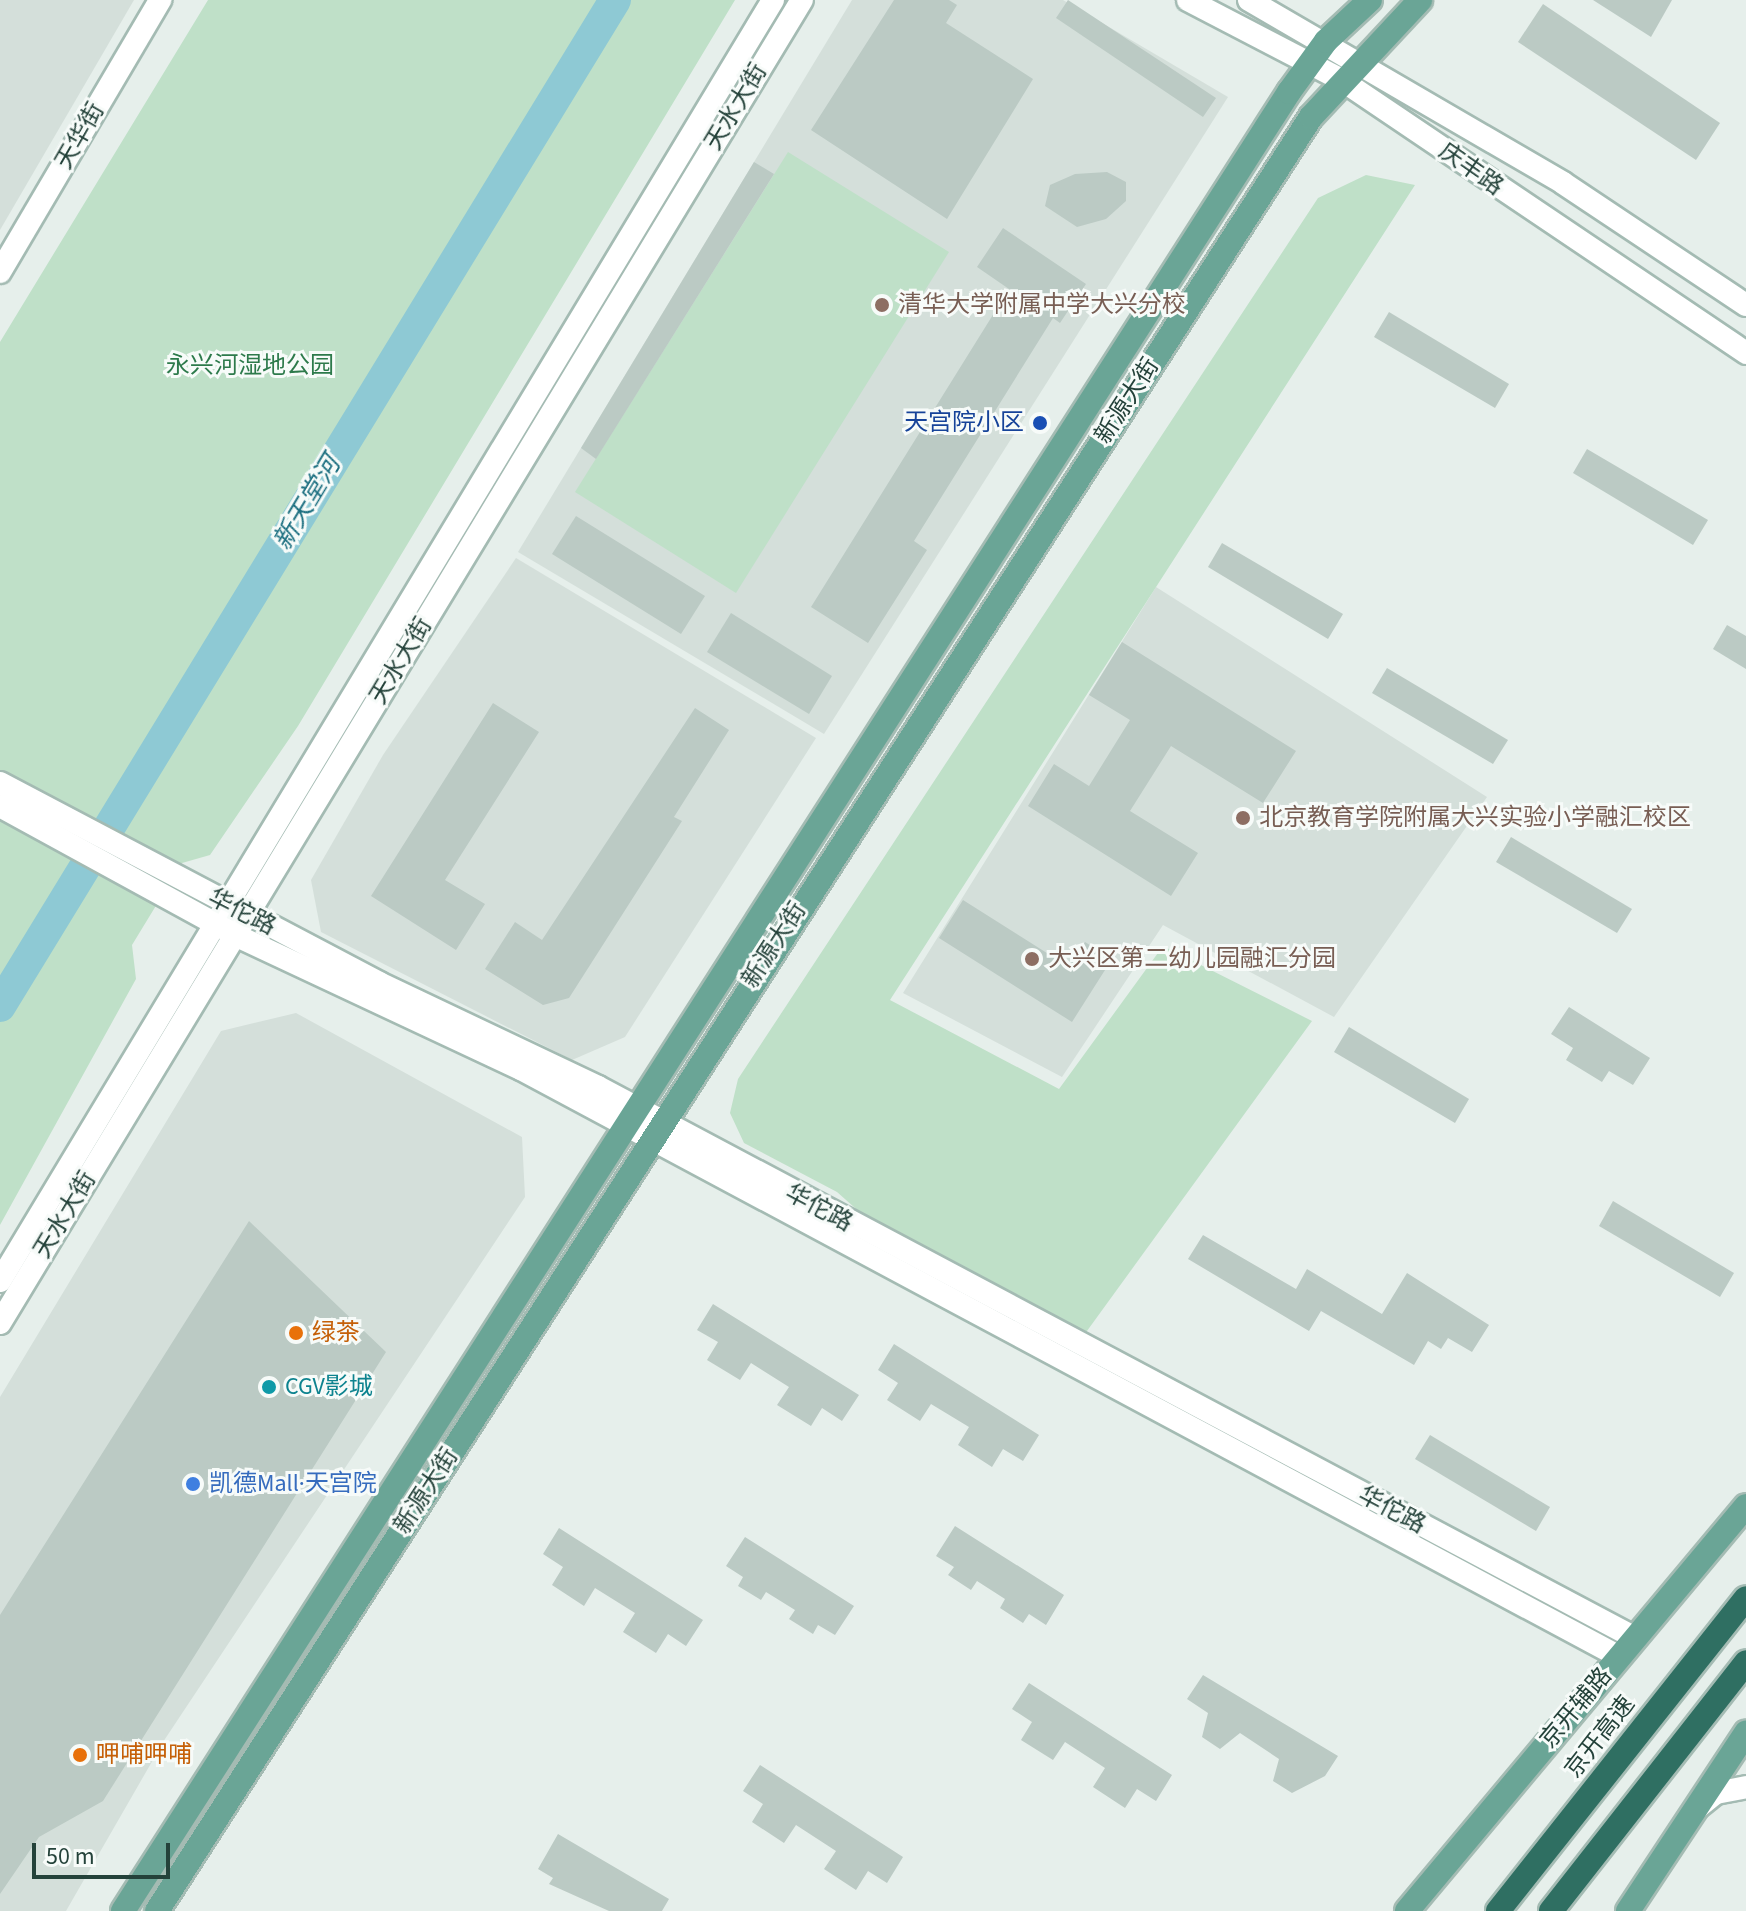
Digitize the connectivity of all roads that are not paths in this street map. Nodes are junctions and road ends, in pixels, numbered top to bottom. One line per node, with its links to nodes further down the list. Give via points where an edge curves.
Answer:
1 (160, 0): 12 (main road, 天华街)
2 (773, 0): 19 (main road, 天水大街)
3 (802, 0): 20 (main road, 天水大街)
4 (1188, 0): 9 (main road, 庆丰路)
5 (1249, 0): 8 (main road, 庆丰路)
6 (1370, 0): 8 (main road, 新源大街)
7 (1420, 0): 10 (main road, 新源大街)
8 (1326, 41): 9 (main road, 新源大街); 10 (main road, 庆丰路)
9 (1311, 61): 11 (main road, 庆丰路); 23 (main road, 新源大街)
10 (1358, 62): 11 (main road, 新源大街); 13 (main road, 庆丰路, via 1563,183)
11 (1340, 79): 14 (main road, 庆丰路); 24 (main road, 新源大街)
12 (0, 272)
13 (1746, 305)
14 (1746, 353)
15 (0, 783): 17 (main road, 华佗路)
16 (0, 806): 17 (main road, 华佗路)
17 (48, 821): 18 (main road, 华佗路)
18 (158, 881): 19 (main road, 华佗路); 21 (main road, 华佗路)
19 (226, 904): 20 (main road, 华佗路); 21 (main road, 天水大街)
20 (250, 916): 22 (main road, 天水大街); 23 (main road, 华佗路)
21 (214, 924): 22 (main road, 华佗路); 25 (main road, 天水大街)
22 (237, 936): 23 (main road, 华佗路); 26 (main road, 天水大街)
23 (632, 1118): 24 (main road, 华佗路); 35 (main road, 新源大街)
24 (655, 1132): 29 (main road, 华佗路); 36 (main road, 新源大街)
25 (0, 1281)
26 (0, 1323)
27 (1746, 1506): 29 (main road, 京开辅路)
28 (1746, 1598): 34 (highway, 京开高速)
29 (1627, 1647): 37 (main road, 京开辅路)
30 (1746, 1662): 40 (highway)
31 (1746, 1733): 33 (main road)
32 (1746, 1787): 33 (main road, via 1716,1793)
33 (1692, 1813): 41 (main road)
34 (1522, 1881): 38 (highway); 39 (highway, 京开高速)
35 (123, 1911)
36 (157, 1911)
37 (1407, 1911)
38 (1487, 1911)
39 (1498, 1911)
40 (1551, 1911)
41 (1628, 1911)

